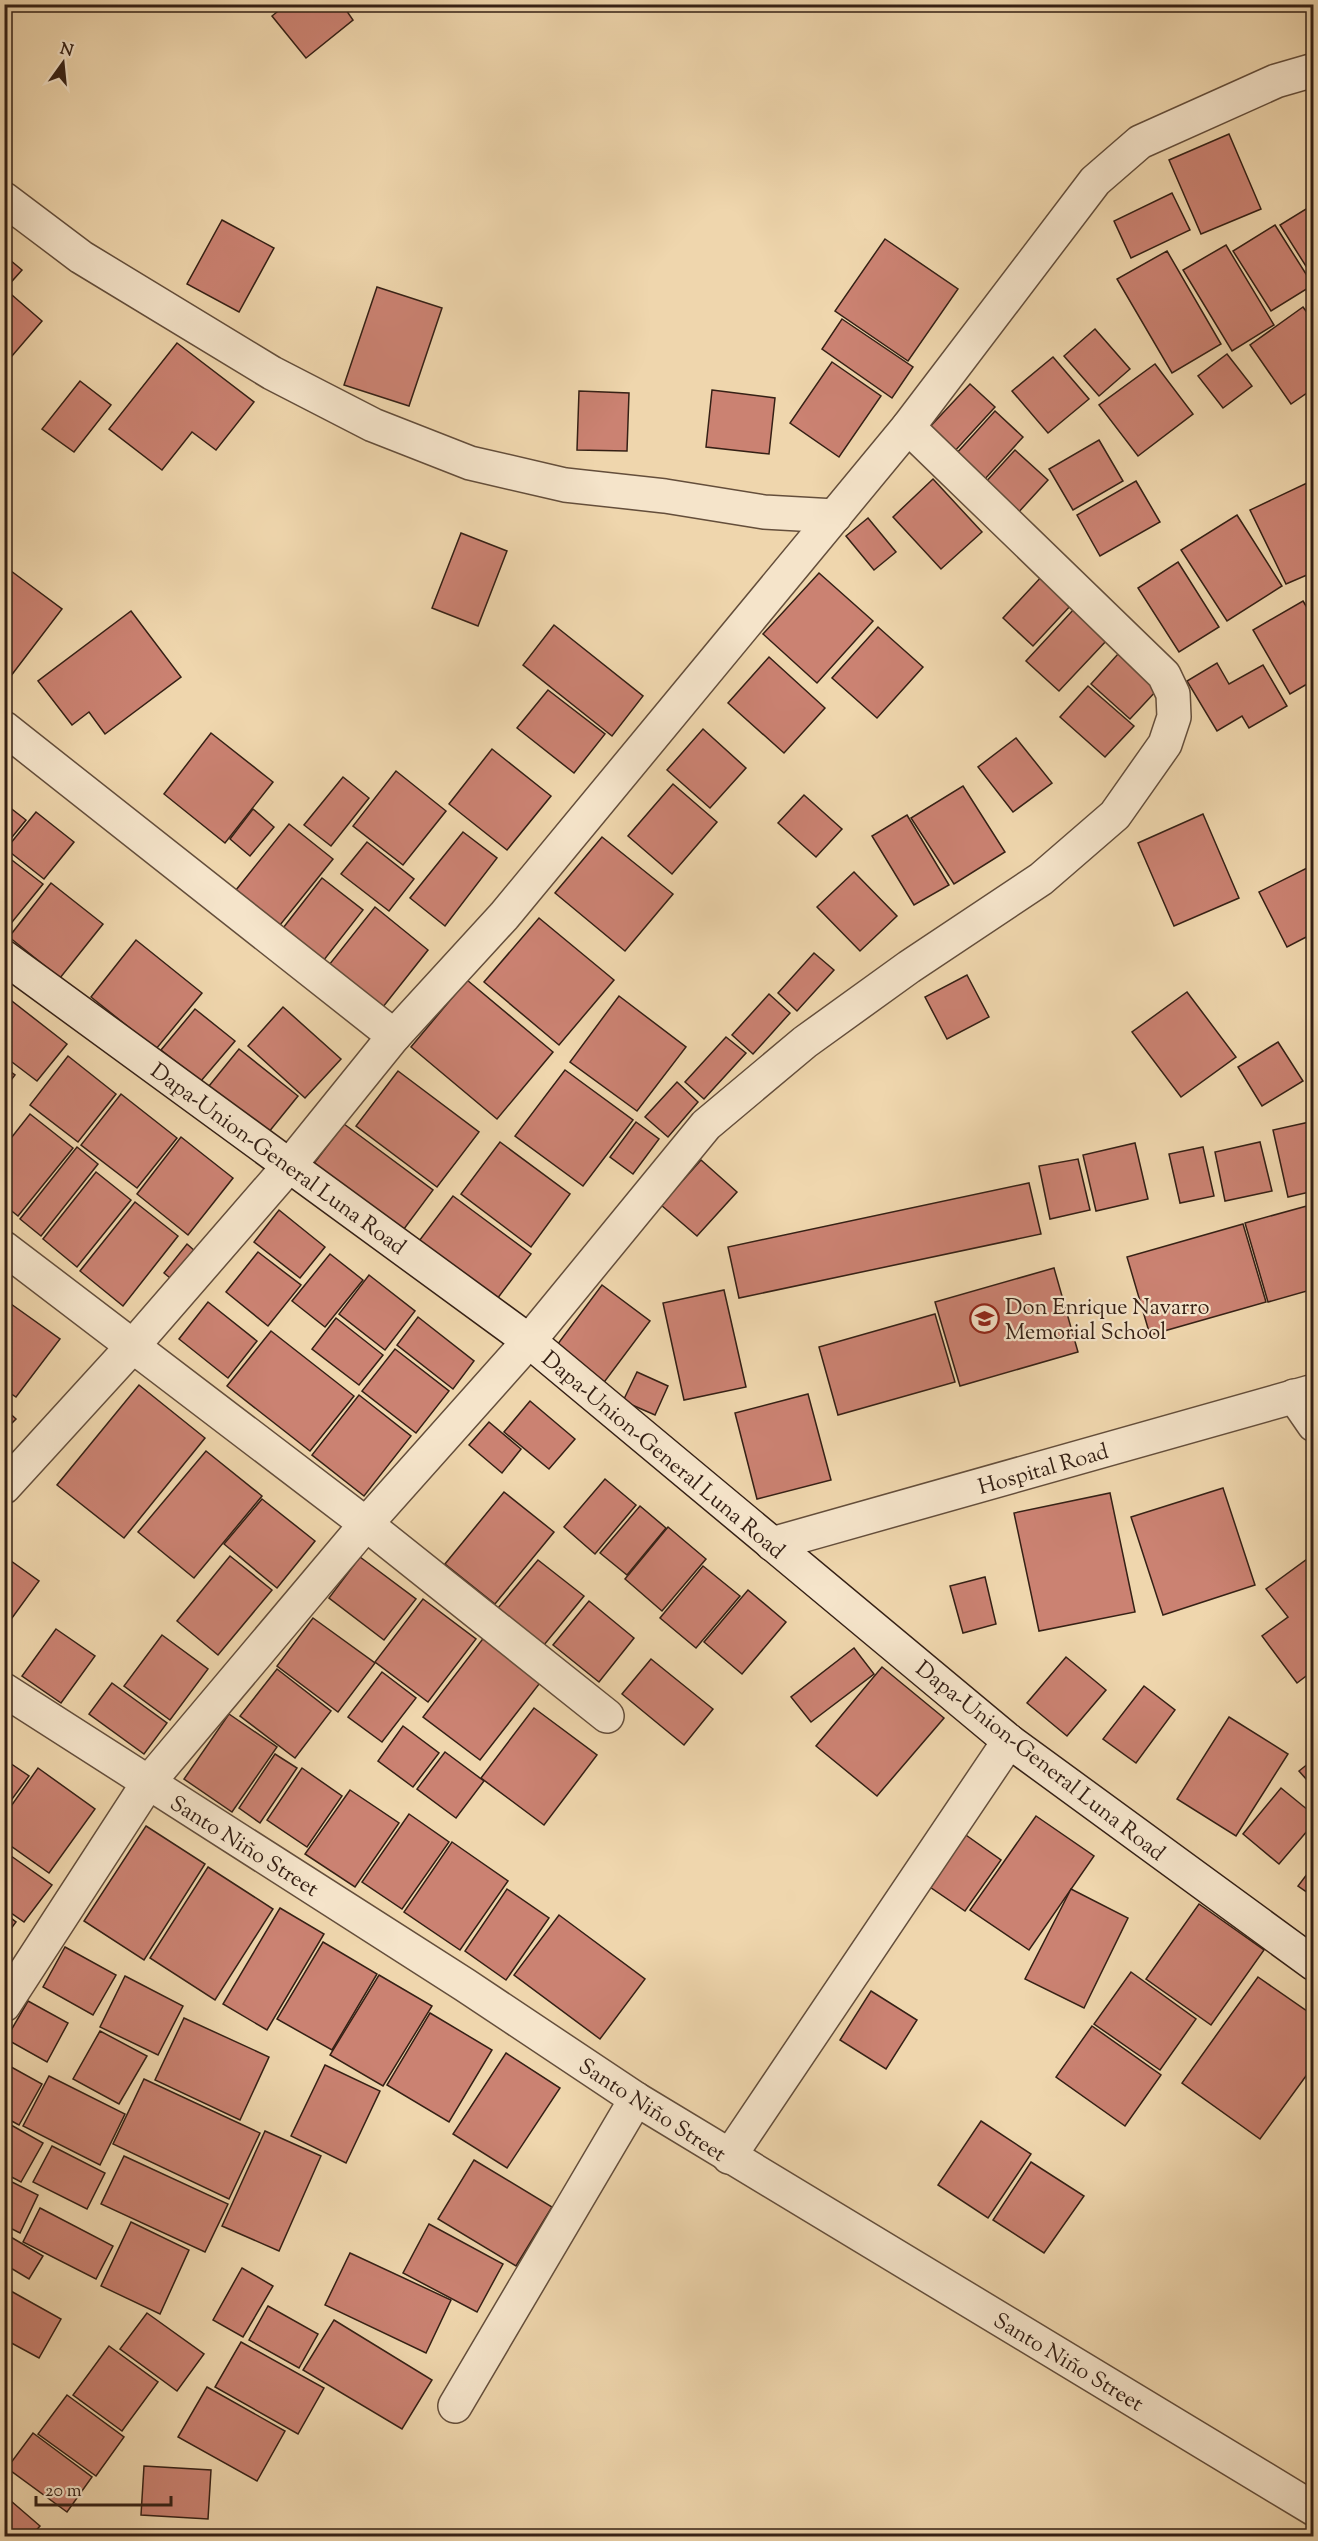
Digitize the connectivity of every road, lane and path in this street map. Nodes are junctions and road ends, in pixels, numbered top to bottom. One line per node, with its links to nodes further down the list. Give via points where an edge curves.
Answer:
1 (1314, 70): 3 (street, via 1276,81 1140,142 1095,181)
2 (4, 199): 4 (street, via 81,257 272,373 373,424 470,463 565,484 764,513)
3 (908, 427): 4 (street); 10 (street, via 1164,675 1173,694 1174,717 1165,744 1115,815 1041,879 805,1042 706,1125)
4 (835, 516): 7 (street, via 504,916)
5 (4, 728): 7 (street)
6 (4, 957): 8 (street, Dapa-Union-General Luna Road)
7 (394, 1036): 8 (street)
8 (289, 1166): 10 (street, Dapa-Union-General Luna Road); 11 (street)
9 (4, 1248): 11 (street)
10 (529, 1341): 15 (street); 16 (street, Dapa-Union-General Luna Road)
11 (132, 1347): 14 (street); 15 (street)
12 (1304, 1394): 13 (street); 16 (street, Hospital Road)
13 (1314, 1425)
14 (4, 1487)
15 (366, 1524): 18 (street); 20 (street)
16 (772, 1544): 19 (street, Dapa-Union-General Luna Road)
17 (4, 1690): 20 (street, Santo Niño Street)
18 (607, 1716)
19 (1009, 1741): 21 (street, Dapa-Union-General Luna Road); 24 (street)
20 (148, 1783): 22 (street); 23 (street, Santo Niño Street)
21 (1314, 1964)
22 (4, 2005)
23 (636, 2099): 24 (street, Santo Niño Street); 25 (street)
24 (729, 2157): 26 (street, Santo Niño Street)
25 (454, 2406)
26 (1314, 2509)

